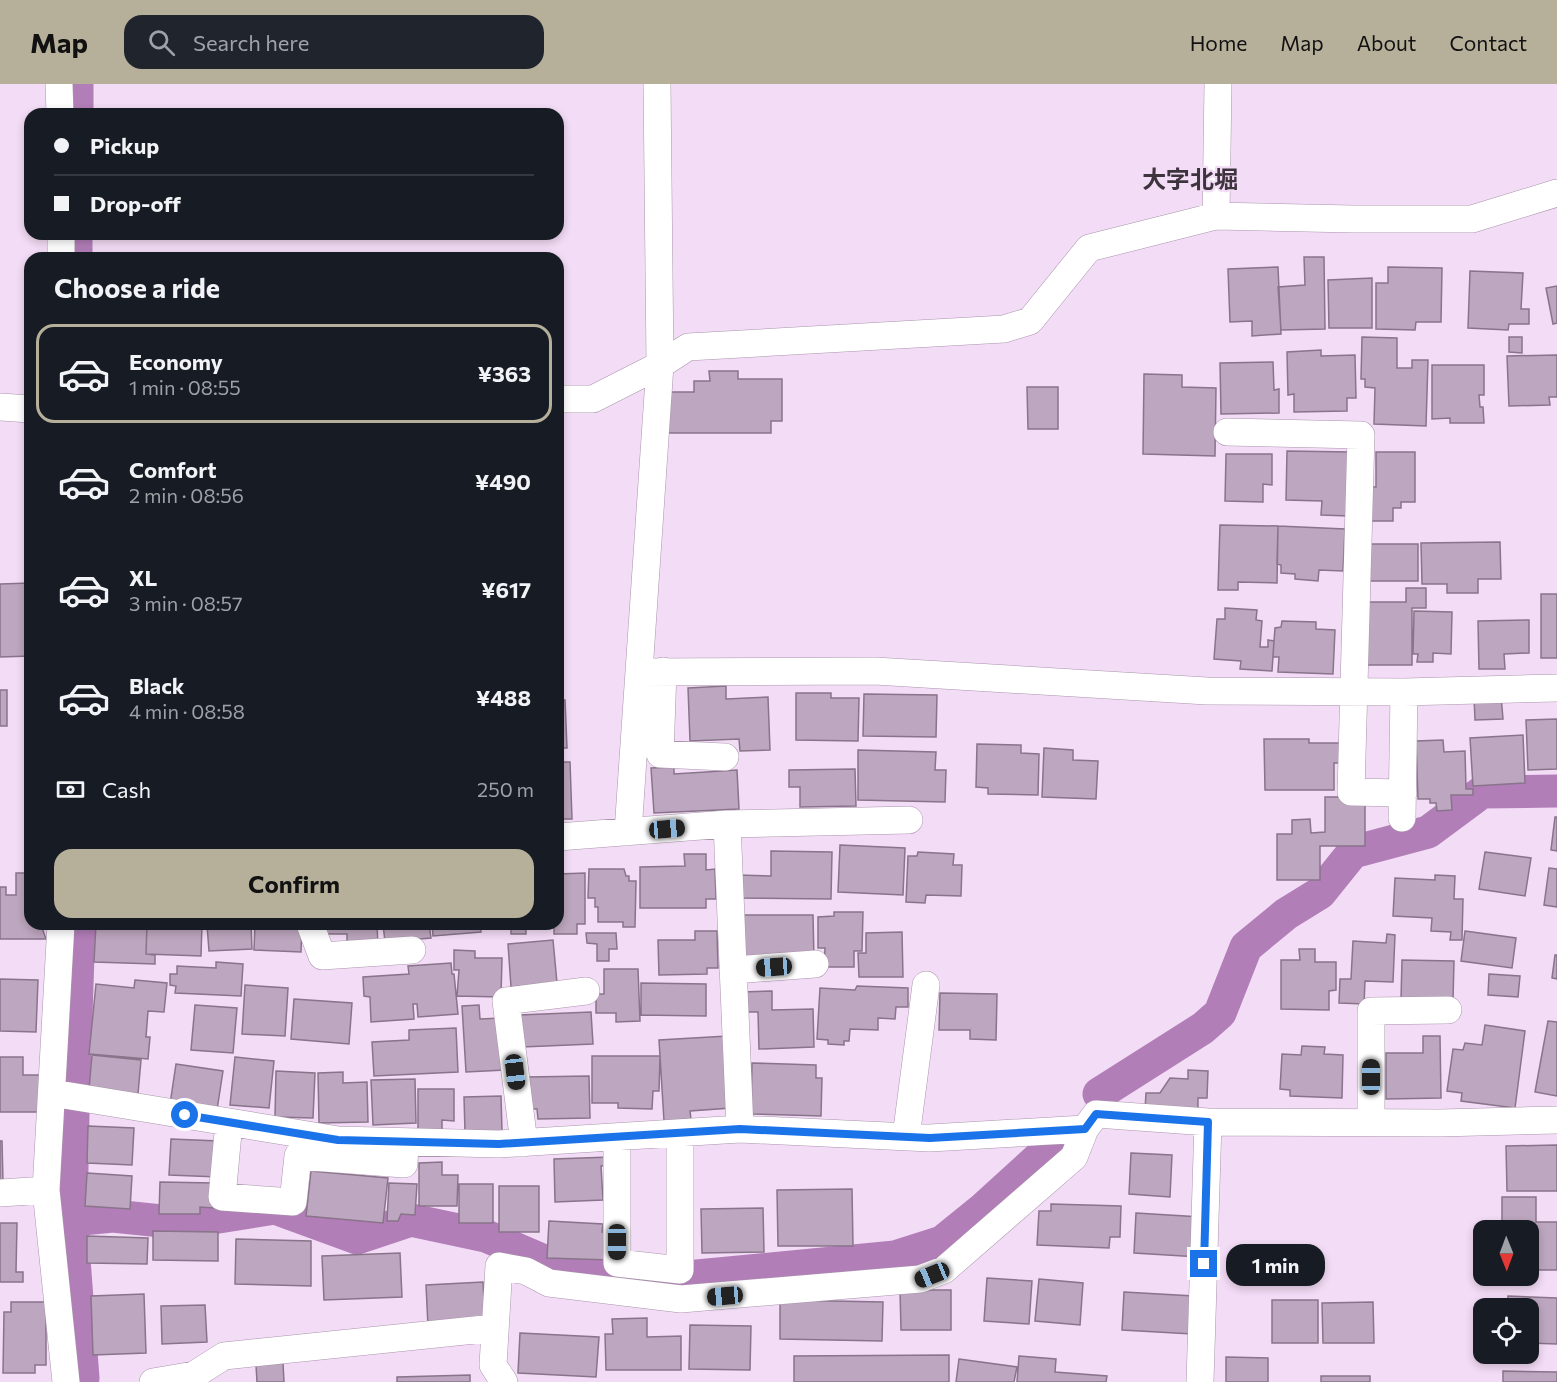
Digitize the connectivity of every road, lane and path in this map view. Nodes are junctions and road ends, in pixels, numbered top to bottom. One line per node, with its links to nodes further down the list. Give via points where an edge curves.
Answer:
1 (59, 84): 4 (street)
2 (657, 84): 7 (street)
3 (1218, 84): 6 (street)
4 (60, 108)
5 (1557, 193): 6 (street, via 1472,219)
6 (1216, 216): 7 (street, via 1089,248 1029,321 1004,329 688,347)
7 (660, 365): 8 (street, via 593,399); 12 (street)
8 (564, 399)
9 (0, 407): 10 (street)
10 (24, 409)
11 (1227, 432): 14 (street, via 1361,435)
12 (651, 671): 14 (street, via 875,671 1207,691); 16 (street, via 660,754); 19 (street)
13 (1557, 688): 15 (street)
14 (1354, 692): 15 (street); 15 (street, via 1352,792 1403,806)
15 (1404, 692)
16 (725, 757)
17 (909, 820): 18 (street)
18 (727, 824): 19 (street); 25 (street)
19 (628, 832): 20 (street)
20 (564, 837)
21 (61, 930): 29 (street)
22 (312, 930): 23 (street, via 322,956)
23 (412, 950)
24 (815, 964): 25 (street)
25 (733, 970): 34 (street)
26 (926, 985): 38 (street)
27 (586, 991): 40 (street, via 506,1001)
28 (1448, 1010): 33 (street, via 1371,1011)
29 (52, 1093): 31 (street); 41 (street)
30 (1557, 1120): 33 (street)
31 (229, 1122): 39 (street, via 338,1140); 39 (street, via 222,1197 293,1202 298,1156 404,1164)
32 (1208, 1122): 33 (street); 35 (street, via 1096,1114); 47 (street)
33 (1371, 1122)
34 (740, 1129): 36 (street); 38 (street)
35 (1085, 1129): 38 (street); 43 (street, via 1074,1156 944,1270 920,1279 681,1299 549,1283 526,1271 499,1266)
36 (680, 1133): 37 (street); 37 (street, via 680,1270 617,1263)
37 (617, 1137): 40 (street)
38 (906, 1137)
39 (405, 1142): 40 (street)
40 (524, 1143)
41 (46, 1190): 42 (street); 44 (street)
42 (0, 1192)
43 (494, 1328): 45 (street, via 224,1356 194,1375); 46 (street, via 493,1365)
44 (66, 1382)
45 (153, 1382)
46 (504, 1382)
47 (1200, 1382)

